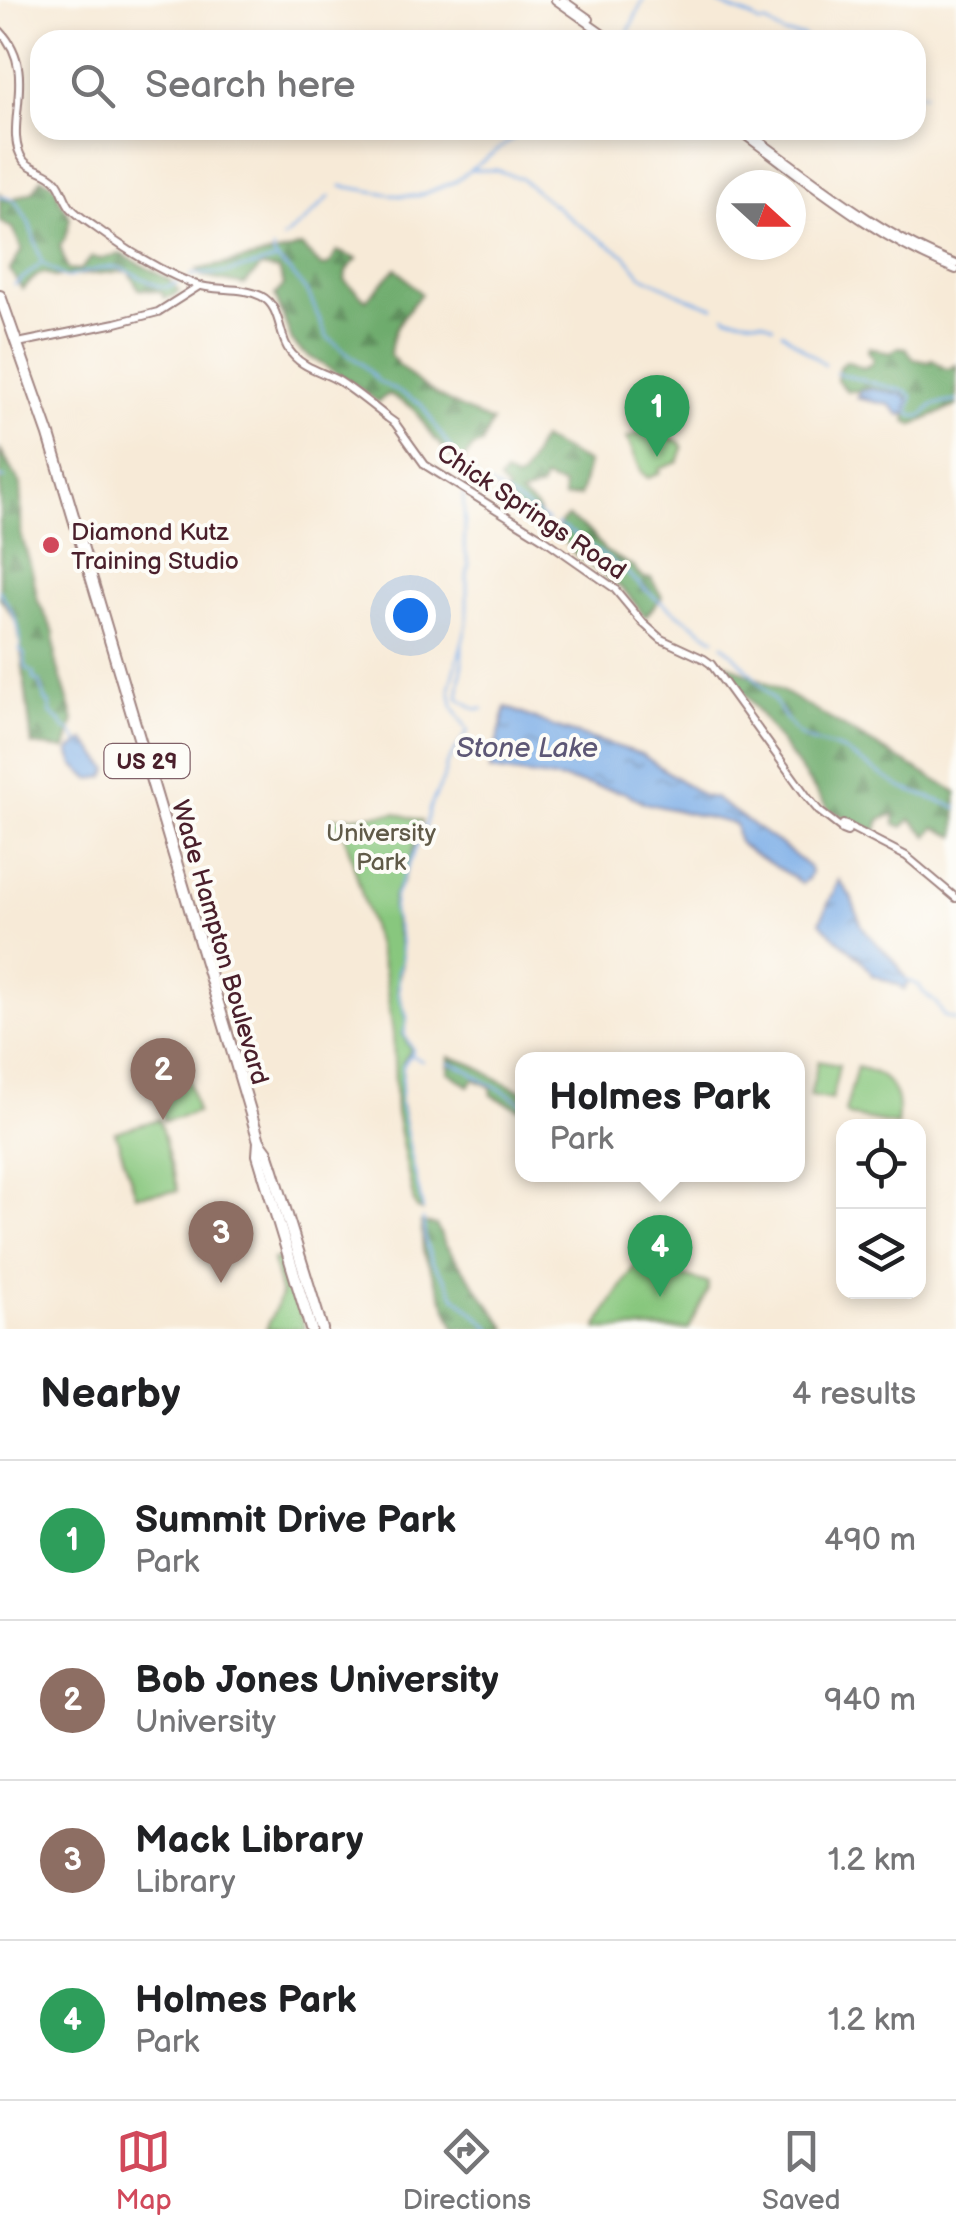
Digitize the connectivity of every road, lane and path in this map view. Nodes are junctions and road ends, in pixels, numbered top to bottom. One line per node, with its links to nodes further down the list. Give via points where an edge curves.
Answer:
1 (555, 0): 3 (street)
2 (563, 0): 4 (street)
3 (601, 30)
4 (603, 30)
5 (0, 31): 9 (street, via 19,70 15,142 22,158 54,178 83,218 146,262)
6 (751, 140): 8 (street, via 878,231)
7 (759, 140): 8 (street, via 882,228)
8 (956, 267)
9 (199, 286): 11 (street, via 158,312); 12 (street, Chick Springs Road, via 264,298 284,343 302,364 340,382 395,423 424,465 606,582 661,639 704,659 831,820 906,856)
10 (0, 296): 11 (main road, Wade Hampton Boulevard / US 29)
11 (18, 343): 13 (main road, Wade Hampton Boulevard / US 29)
12 (956, 898)
13 (259, 1141): 14 (main road, Wade Hampton Boulevard / US 29); 15 (main road, Wade Hampton Boulevard / US 29)
14 (311, 1329)
15 (322, 1329)

